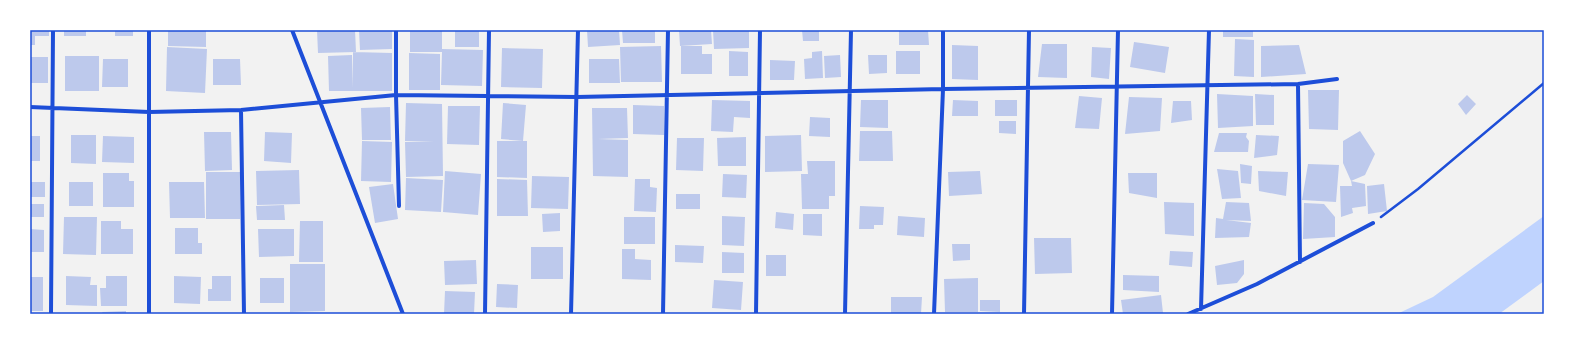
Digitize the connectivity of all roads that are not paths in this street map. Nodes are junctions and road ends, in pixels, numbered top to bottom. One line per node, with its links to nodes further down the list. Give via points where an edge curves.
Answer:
1 (53, 30): 28 (street)
2 (149, 30): 30 (street)
3 (292, 30): 26 (street)
4 (396, 30): 22 (street)
5 (489, 30): 24 (street)
6 (578, 30): 25 (street)
7 (668, 30): 23 (street)
8 (760, 30): 21 (street)
9 (851, 30): 20 (street)
10 (943, 30): 19 (street)
11 (1030, 30): 18 (street)
12 (1118, 30): 17 (street)
13 (1209, 30): 16 (street)
14 (1337, 79): 15 (street)
15 (1298, 84): 16 (street); 33 (street)
16 (1208, 85): 17 (street); 34 (street)
17 (1116, 87): 18 (street); 46 (street)
18 (1028, 88): 19 (street); 45 (street)
19 (943, 89): 20 (street); 44 (street)
20 (850, 91): 21 (street); 43 (street)
21 (759, 93): 23 (street); 42 (street)
22 (396, 95): 24 (street); 26 (street); 31 (street)
23 (667, 95): 25 (street); 41 (street)
24 (488, 96): 25 (street); 39 (street)
25 (577, 97): 40 (street)
26 (320, 102): 29 (street); 38 (street)
27 (30, 107): 28 (street)
28 (52, 108): 30 (street); 35 (street)
29 (241, 110): 30 (street); 37 (street)
30 (149, 112): 36 (street)
31 (399, 206)
32 (1373, 223): 33 (street)
33 (1300, 262): 34 (street)
34 (1201, 309): 47 (street)
35 (51, 314)
36 (149, 314)
37 (244, 314)
38 (403, 314)
39 (485, 314)
40 (571, 314)
41 (663, 314)
42 (756, 314)
43 (845, 314)
44 (934, 314)
45 (1024, 314)
46 (1112, 314)
47 (1188, 314)

